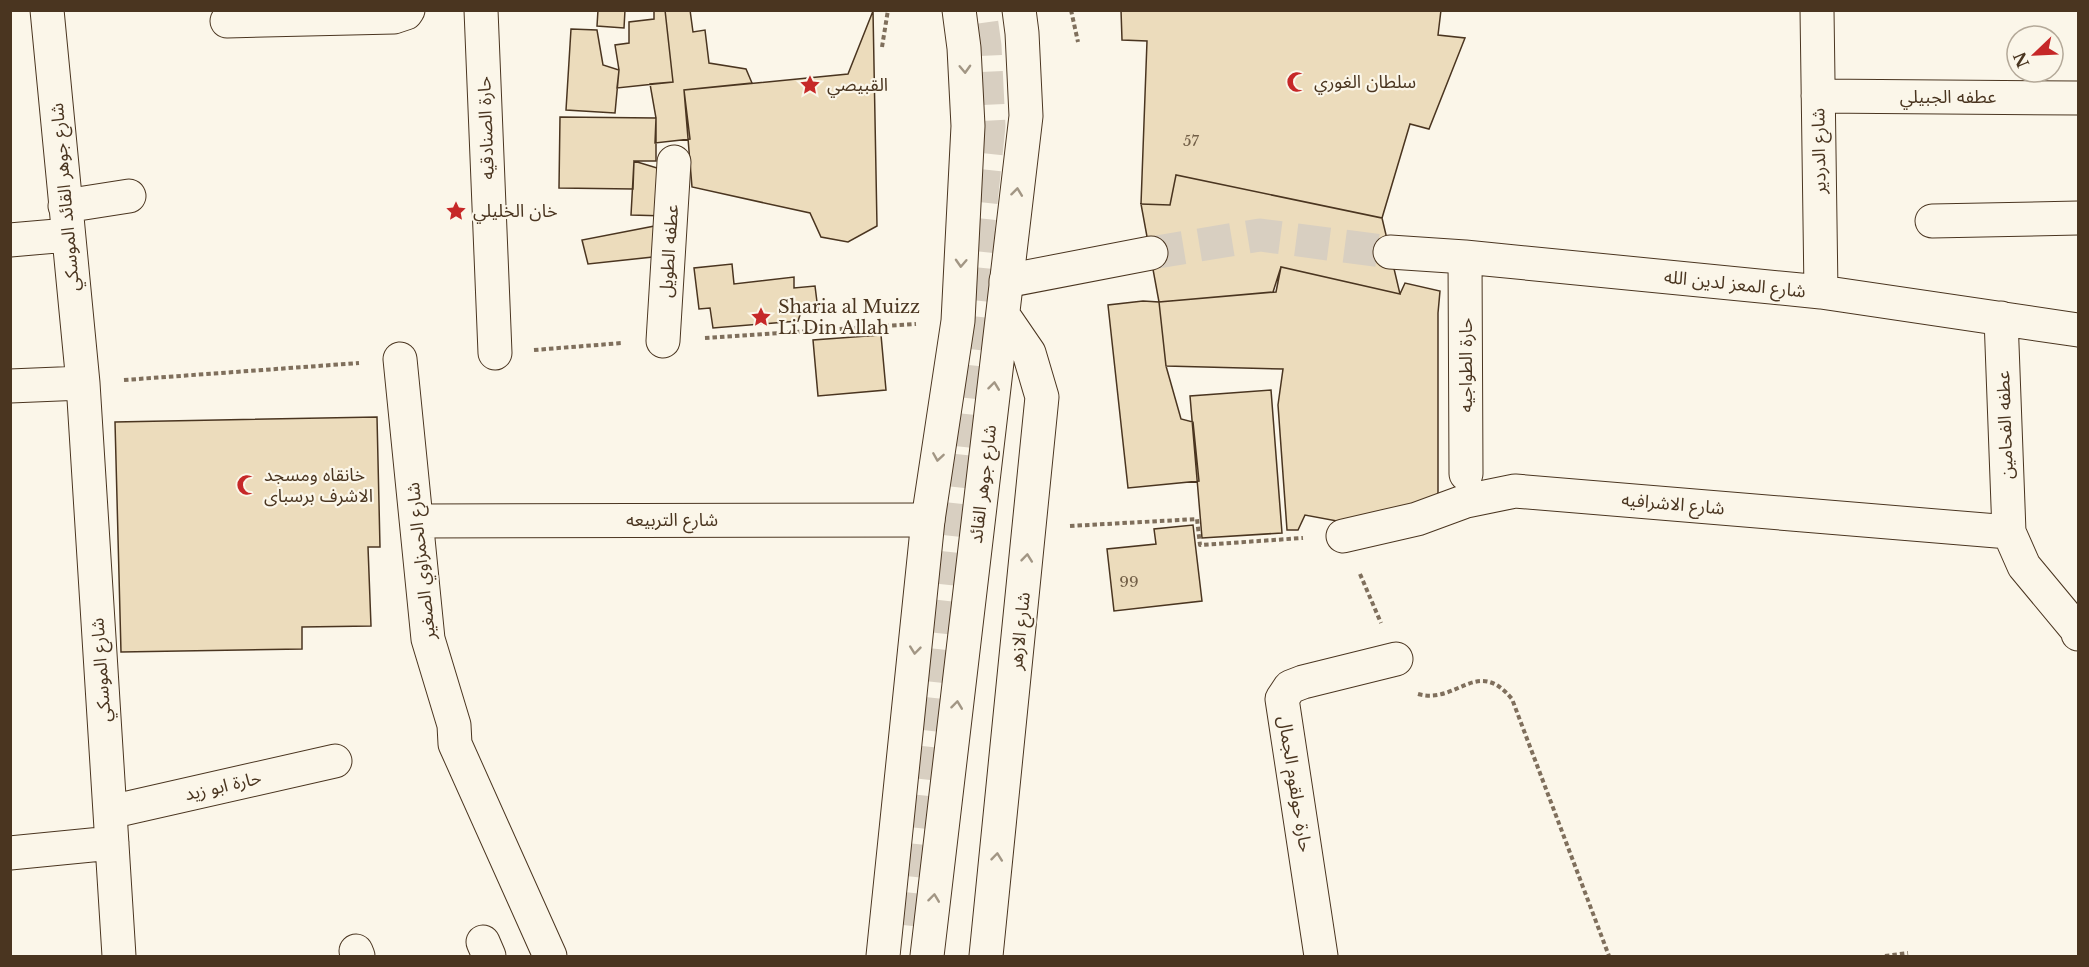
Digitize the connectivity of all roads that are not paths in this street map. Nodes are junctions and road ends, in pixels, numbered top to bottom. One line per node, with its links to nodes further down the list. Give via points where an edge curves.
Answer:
1 (47, 10): 13 (street, شارع جوهر القائد الموسكي)
2 (408, 10): 7 (street, via 394,17)
3 (481, 10): 25 (street, حارة الصنادقيه)
4 (959, 10): 30 (street, one-way to 30, via 968,126 958,321)
5 (1019, 10): 19 (street, شارع جوهر القائد, one-way to 5, via 1026,116)
6 (1817, 10): 8 (street, شارع الدردير)
7 (227, 21)
8 (1818, 96): 9 (street, عطفه الجبيلي); 20 (street, شارع الدردير)
9 (2079, 98)
10 (674, 162): 24 (street, عطفه الطويل)
11 (129, 196): 13 (street)
12 (2079, 218): 14 (street)
13 (67, 220): 15 (street); 27 (street, شارع جوهر القائد الموسكي)
14 (1932, 221)
15 (10, 240)
16 (1390, 252): 18 (street, شارع المعز لدين الله)
17 (1151, 253): 19 (street)
18 (1465, 257): 20 (street, شارع المعز لدين الله); 29 (street, حارة الطواجيه)
19 (1006, 281): 21 (street, شارع جوهر القائد)
20 (1821, 292): 22 (street, شارع المعز لدين الله)
21 (1003, 315): 43 (street, شارع جوهر القائد, one-way to 21); 44 (street, شارع الازهر, one-way to 21, via 1042,398 1029,353)
22 (2001, 318): 23 (street, شارع المعز لدين الله); 32 (street, عطفه الفحامين)
23 (2079, 330)
24 (663, 340)
25 (495, 353)
26 (400, 360): 31 (street, شارع الحمزاوي الصغير)
27 (83, 383): 28 (street); 38 (street, شارع الموسكي)
28 (10, 386)
29 (1466, 474)
30 (928, 520): 31 (street, شارع التربيعه); 42 (street, one-way to 42)
31 (417, 521): 41 (street, شارع الحمزاوي الصغير, via 428,639 454,725 455,744)
32 (2008, 532): 33 (street, شارع الاشرافيه, via 1515,491); 34 (street, via 2024,566)
33 (1343, 536)
34 (2069, 606): 35 (street)
35 (2079, 634)
36 (1396, 659): 45 (street, حارة حولقوم الجمال, via 1303,682 1290,687 1282,699)
37 (335, 761): 38 (street, حارة ابو زيد)
38 (111, 827): 39 (street, حارة ابو زيد); 40 (street, شارع الموسكي)
39 (10, 853)
40 (119, 957)
41 (550, 957)
42 (884, 957)
43 (927, 957)
44 (986, 957)
45 (1321, 957)

